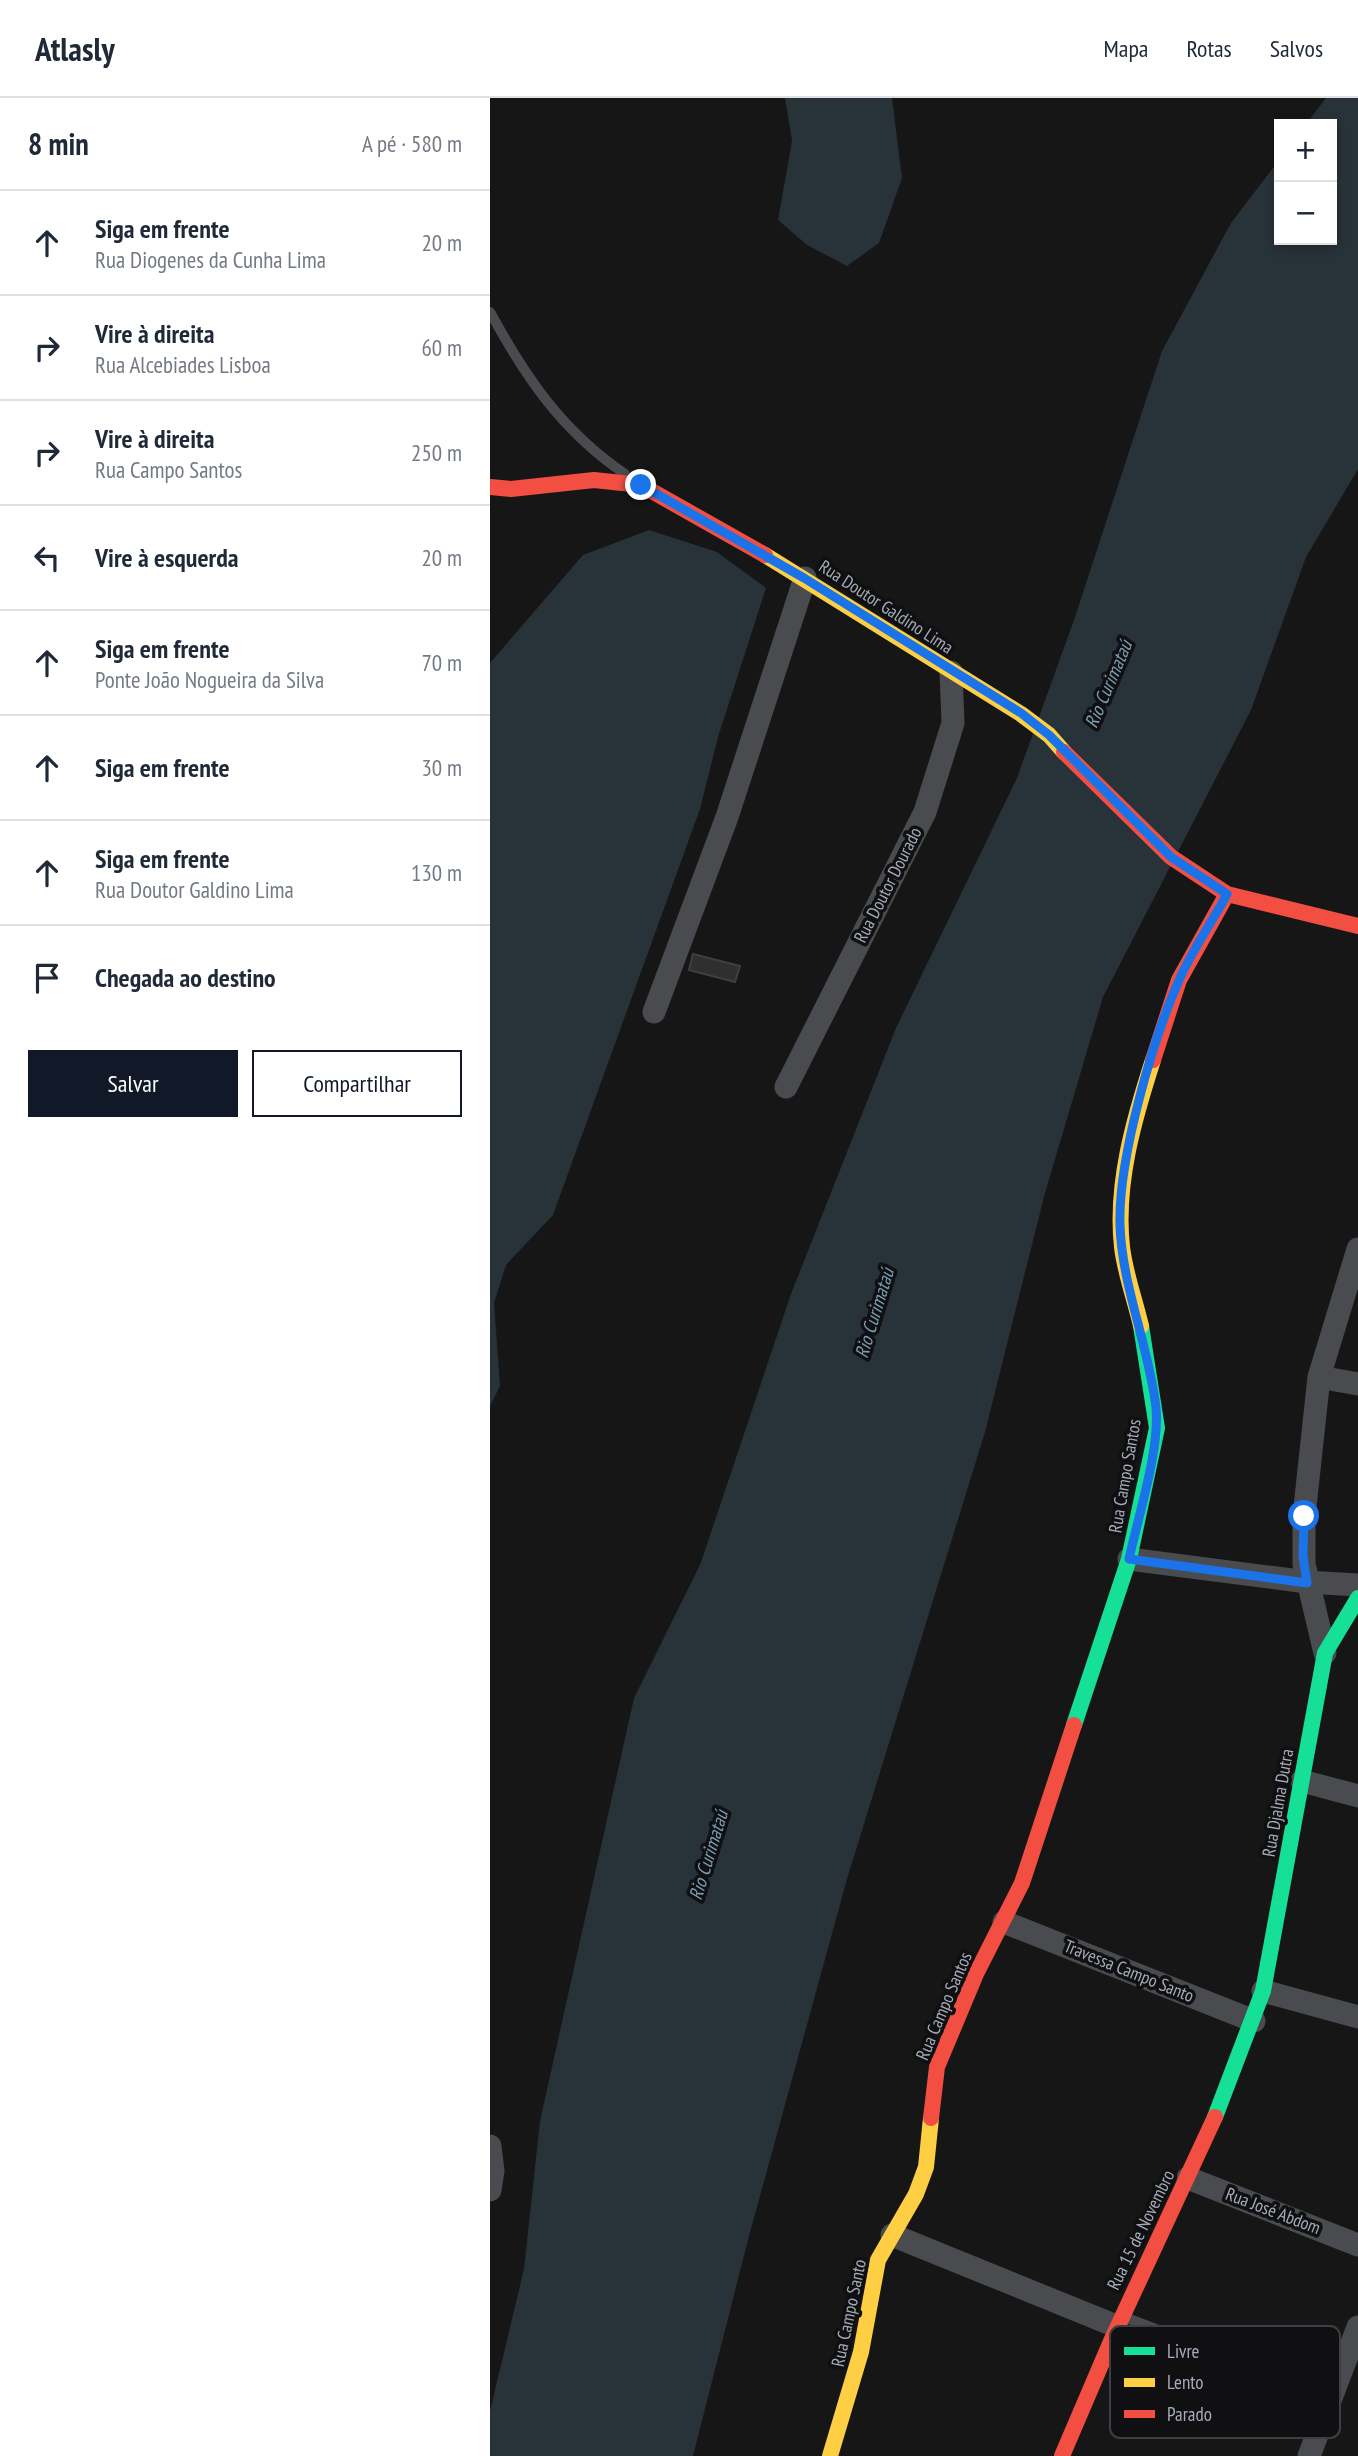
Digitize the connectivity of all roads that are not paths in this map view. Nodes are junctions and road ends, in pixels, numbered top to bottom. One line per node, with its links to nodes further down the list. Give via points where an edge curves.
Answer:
1 (490, 312): 2 (lane, via 530,380 555,412 591,451)
2 (641, 485): 3 (street, Rua Doutor Galdino Lima, via 594,480); 4 (street, Rua Doutor Galdino Lima)
3 (490, 487)
4 (804, 578): 5 (street, Rua Doutor Galdino Lima); 8 (street, via 727,817)
5 (951, 671): 6 (street, Rua Doutor Galdino Lima, via 1049,735 1171,857); 9 (street, Rua Doutor Dourado, via 953,723 925,812)
6 (1227, 894): 7 (street); 13 (street, Rua Campo Santos, via 1179,980 1126,1159 1122,1249 1146,1347 1157,1428)
7 (1358, 926)
8 (654, 1012)
9 (786, 1087)
10 (1358, 1249): 11 (street)
11 (1319, 1377): 12 (street); 14 (street, via 1304,1516)
12 (1358, 1384)
13 (1129, 1559): 14 (street); 20 (street, Rua Campo Santos, via 1022,1883)
14 (1307, 1583): 15 (street); 17 (street)
15 (1358, 1585)
16 (1358, 1598): 17 (street, Rua Djalma Dutra)
17 (1325, 1653): 18 (street, Rua Djalma Dutra)
18 (1302, 1781): 19 (street); 21 (street, Rua Djalma Dutra)
19 (1358, 1796)
20 (1004, 1922): 23 (street, Travessa Campo Santo); 24 (street, Rua Campo Santos, via 976,1974 937,2067)
21 (1263, 1991): 22 (street); 23 (street, Rua Djalma Dutra)
22 (1358, 2017)
23 (1254, 2021): 26 (street, Rua 15 de Novembro)
24 (931, 2102): 28 (street, Rua Campo Santo, via 926,2167)
25 (490, 2146): 27 (street)
26 (1188, 2178): 29 (street, Rua José Abdom); 30 (street, Rua 15 de Novembro)
27 (490, 2190)
28 (892, 2235): 30 (street); 38 (street, Rua Campo Santo, via 878,2260 861,2352)
29 (1358, 2245)
30 (1119, 2321): 31 (street, Rua 15 de Novembro); 32 (lane)
31 (1117, 2326)
32 (1133, 2326)
33 (1358, 2328): 35 (street)
34 (1110, 2342): 39 (street, Rua 15 de Novembro)
35 (1340, 2373)
36 (1318, 2438): 37 (street)
37 (1313, 2455)
38 (830, 2456)
39 (1062, 2456)

